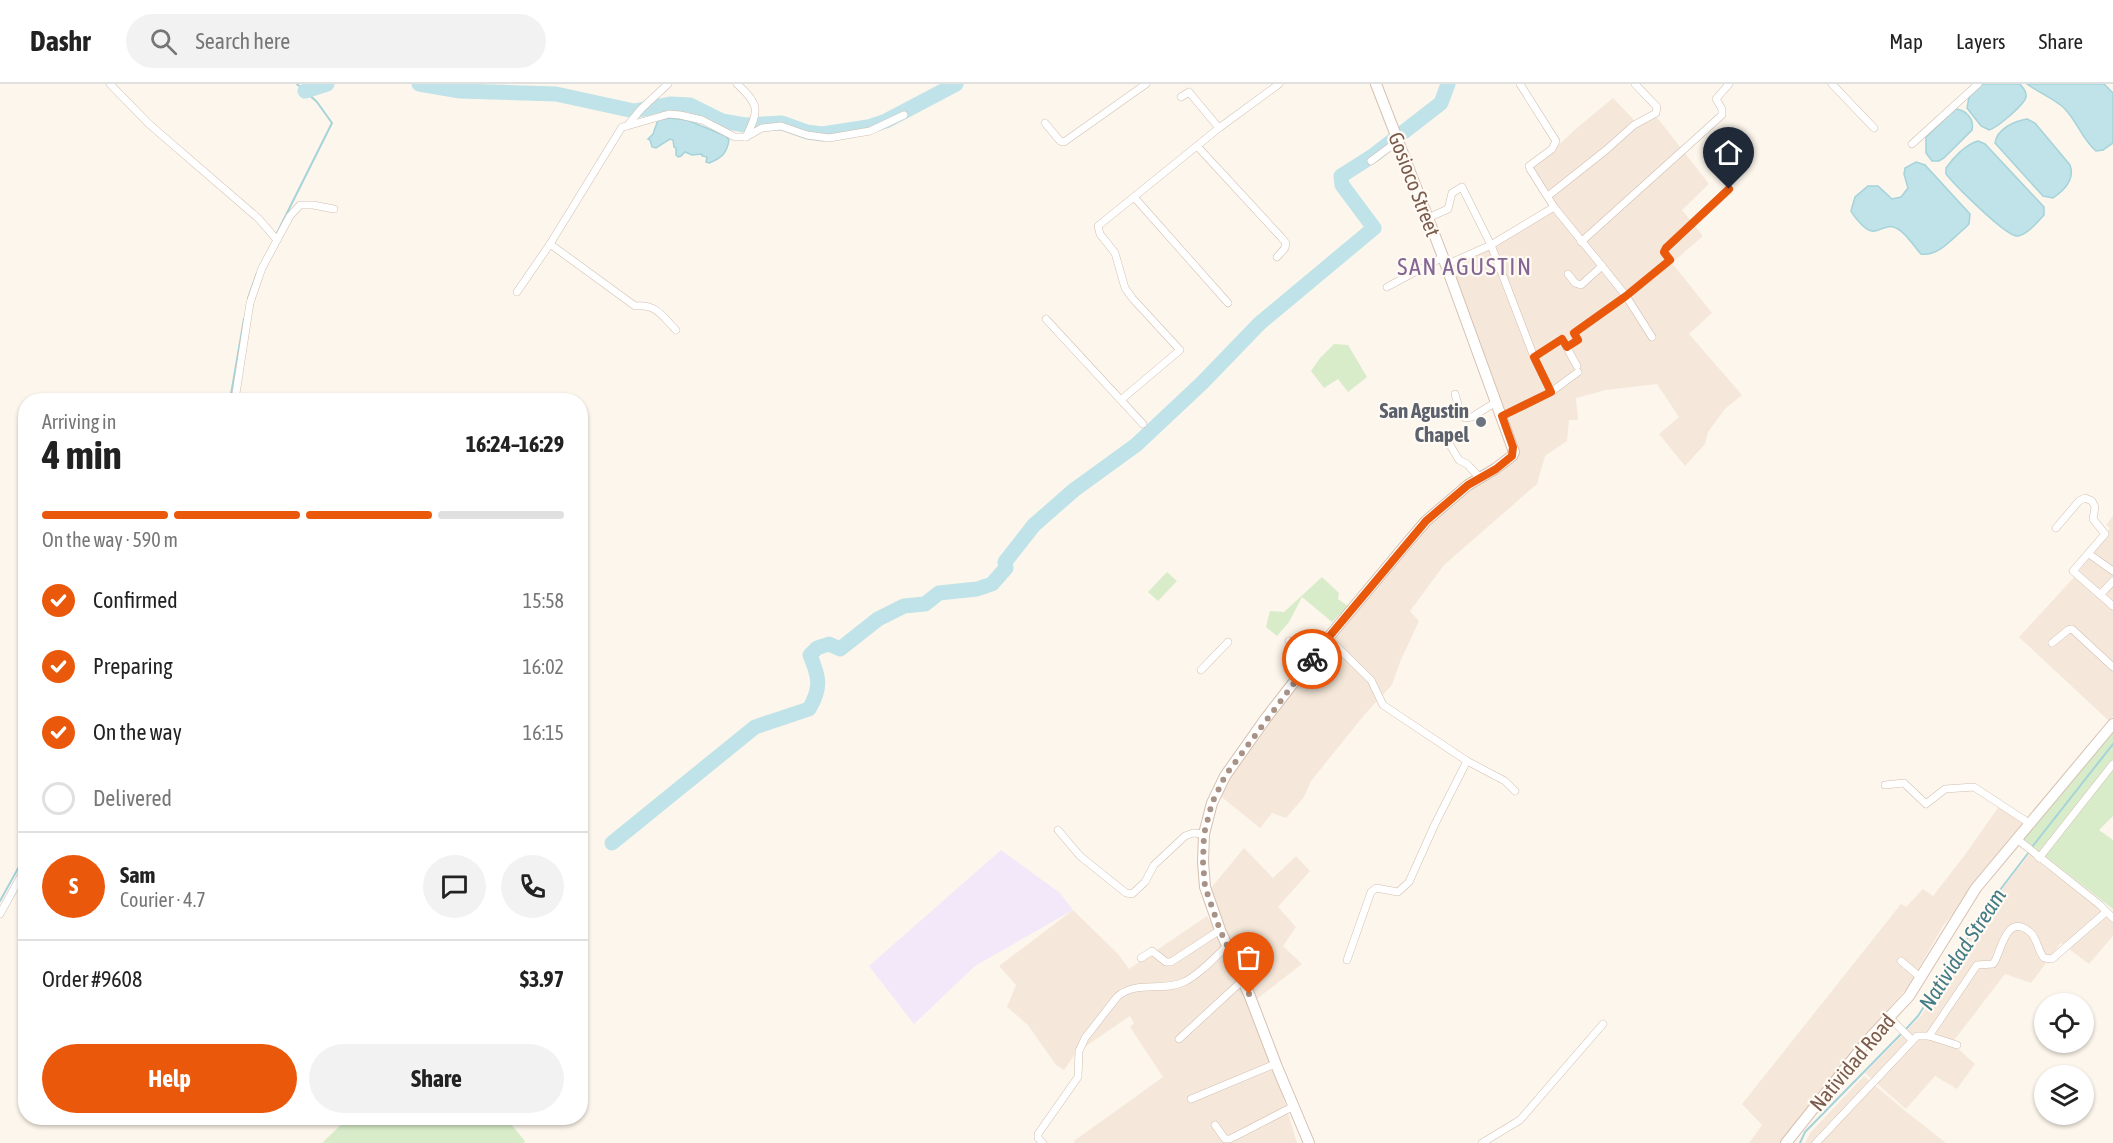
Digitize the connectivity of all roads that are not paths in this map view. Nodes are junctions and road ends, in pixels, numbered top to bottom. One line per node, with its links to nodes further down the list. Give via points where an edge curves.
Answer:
1 (110, 84): 29 (street, via 157,132 259,219)
2 (668, 84): 14 (street)
3 (737, 84): 18 (street, via 756,107)
4 (1146, 84): 15 (street, via 1064,142)
5 (1279, 84): 16 (street)
6 (1376, 84): 19 (street, Gosioco Street)
7 (1520, 84): 24 (street, via 1556,138 1556,145 1529,166)
8 (1635, 84): 24 (street, via 1657,107 1656,113 1634,125)
9 (1730, 84): 30 (street, via 1716,99 1722,115)
10 (1832, 84): 17 (street)
11 (1978, 84): 20 (street)
12 (1181, 98): 16 (street, via 1189,92)
13 (904, 115): 18 (street, via 870,131 840,137 807,135 781,126 762,128)
14 (629, 123): 18 (street, via 680,115 702,120 735,137); 31 (street, via 622,127)
15 (1045, 123)
16 (1219, 128): 21 (street)
17 (1874, 128)
18 (746, 137)
19 (1397, 138): 22 (street); 28 (street, Gosioco Street)
20 (1912, 144)
21 (1197, 146): 25 (street); 33 (street, via 1286,243)
22 (1371, 161)
23 (1729, 189): 39 (street, via 1666,248 1664,252 1670,260)
24 (1548, 196): 26 (street)
25 (1134, 197): 40 (street); 49 (street, via 1098,226 1100,234 1115,253 1125,288 1180,350)
26 (1554, 207): 30 (street); 32 (street)
27 (334, 209): 29 (street, via 300,205)
28 (1428, 218): 32 (street, via 1449,209 1452,194 1462,187); 34 (street, Gosioco Street)
29 (277, 240): 47 (street, via 250,303)
30 (1581, 242): 35 (street)
31 (550, 244): 38 (street); 42 (street, via 635,306 655,308)
32 (1491, 245): 34 (street); 45 (street)
33 (1277, 257)
34 (1445, 261): 37 (street); 50 (street, Gosioco Street)
35 (1602, 266): 36 (street, via 1581,285); 39 (street)
36 (1568, 274)
37 (1387, 287)
38 (517, 292)
39 (1626, 296): 43 (street); 44 (street, via 1574,333 1578,340)
40 (1228, 303)
41 (1046, 319): 49 (street)
42 (676, 330)
43 (1652, 337)
44 (1567, 347): 45 (street, via 1562,339); 46 (street, via 1577,369)
45 (1534, 357): 46 (street)
46 (1551, 392): 51 (street)
47 (236, 393)
48 (1455, 394): 50 (street, via 1465,418)
49 (1122, 399): 52 (street)
50 (1496, 402): 51 (street, Gosioco Street)
51 (1502, 416): 54 (street, Gosioco Street, via 1514,452)
52 (1143, 424)
53 (1450, 445): 54 (street)
54 (1480, 478): 61 (street, Gosioco Street, via 1426,521)
55 (2056, 528): 56 (street, via 2079,501 2092,501 2093,519 2105,534)
56 (2089, 554): 57 (street); 59 (street, via 2073,571)
57 (2113, 571)
58 (2113, 581): 59 (street)
59 (2100, 596): 60 (street)
60 (2113, 606)
61 (1328, 638): 65 (street, Gosioco Street); 69 (street, via 1371,681 1383,705)
62 (1289, 640): 65 (street)
63 (1228, 642): 67 (street)
64 (2052, 643): 66 (street, via 2072,629)
65 (1311, 661): 75 (street, Gosioco Street, via 1225,776 1212,803)
66 (2113, 667)
67 (1201, 670)
68 (2113, 724): 73 (street, Natividad Road)
69 (1467, 761): 72 (street, via 1505,781); 85 (street, via 1409,882 1398,892 1376,888 1371,892)
70 (2113, 764): 77 (street)
71 (1885, 785): 73 (street, via 1904,783 1926,804 1945,789 1974,787)
72 (1515, 791)
73 (2029, 823): 76 (street, Natividad Road)
74 (1058, 830): 75 (street, via 1080,856 1132,894 1146,882 1154,865 1185,836)
75 (1204, 834): 82 (street, Gosioco Street, via 1203,878)
76 (2020, 842): 77 (street); 87 (street, Natividad Road, via 1976,888)
77 (2037, 856): 79 (street)
78 (18, 881): 80 (street)
79 (2106, 912): 81 (street); 91 (street, via 2052,959 2044,958 2028,931 2010,930 1996,960 1977,965)
80 (0, 914)
81 (2113, 918)
82 (1220, 930): 83 (street, Gosioco Street); 84 (street, via 1172,962 1152,951)
83 (1227, 946): 88 (street, Gosioco Street); 99 (street, via 1185,981 1123,991 1117,997 1085,1038 1079,1051 1078,1077 1038,1134)
84 (1141, 958)
85 (1347, 960)
86 (1901, 961): 87 (street)
87 (1920, 977): 89 (street, Natividad Road, via 1909,996)
88 (1243, 980): 93 (street); 95 (street, Gosioco Street)
89 (1888, 1016): 92 (street); 102 (street, Natividad Road)
90 (1603, 1024): 101 (street, via 1520,1120)
91 (1929, 1036): 92 (street); 94 (street)
92 (1909, 1038): 103 (street)
93 (1179, 1039)
94 (1957, 1045)
95 (1275, 1064): 96 (street); 97 (street, Gosioco Street)
96 (1191, 1099)
97 (1294, 1106): 98 (street, via 1230,1139 1225,1139); 100 (street, Gosioco Street)
98 (1215, 1125)
99 (1043, 1143)
100 (1309, 1143)
101 (1482, 1143)
102 (1786, 1143)
103 (1816, 1143)

